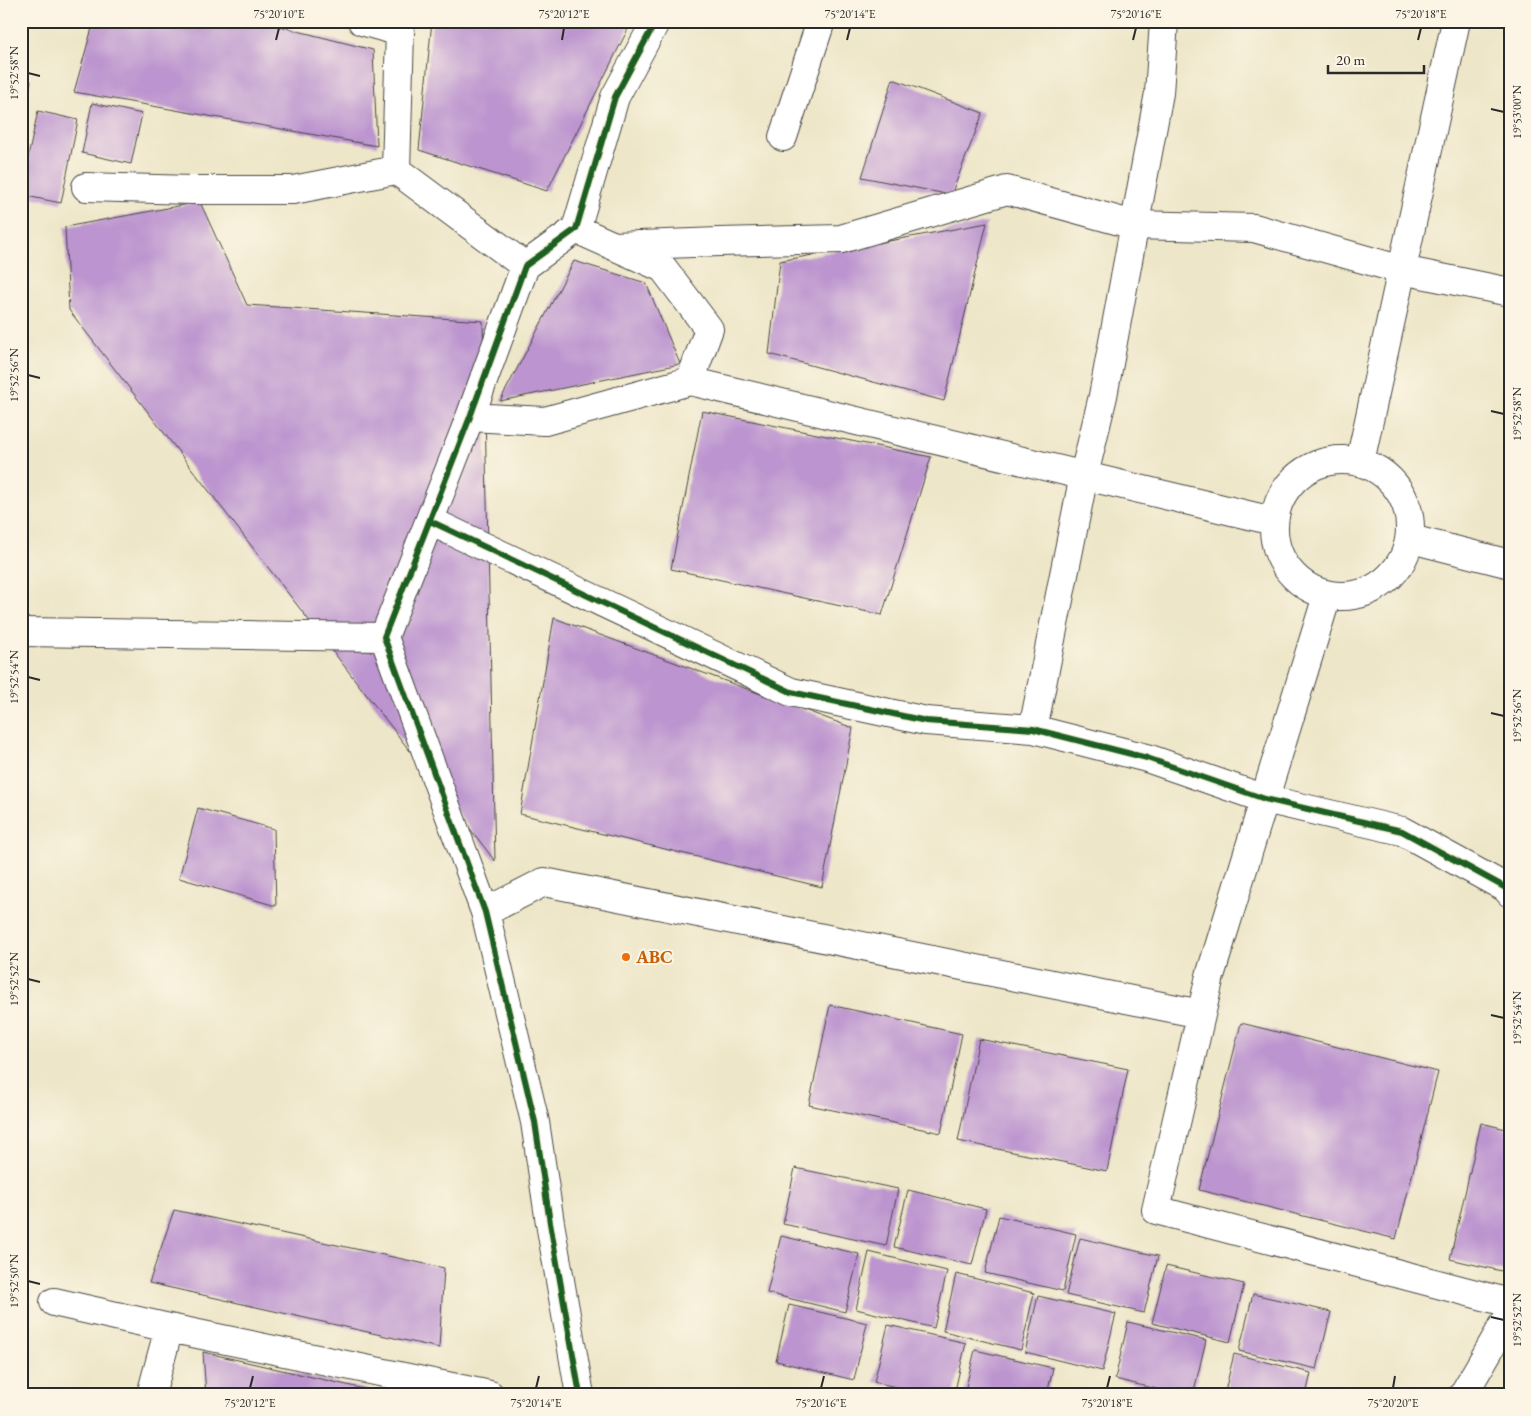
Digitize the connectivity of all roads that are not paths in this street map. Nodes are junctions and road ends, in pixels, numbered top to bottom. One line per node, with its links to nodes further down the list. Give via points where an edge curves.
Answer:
1 (362, 21): 6 (street)
2 (656, 21): 11 (street, via 615,97)
3 (821, 21): 7 (street)
4 (1456, 21): 14 (street)
5 (1161, 22): 10 (street, via 1159,93)
6 (401, 27): 8 (street)
7 (783, 137)
8 (396, 170): 9 (street, via 293,190); 13 (street)
9 (86, 187)
10 (1134, 225): 12 (street, via 1007,190 841,239); 14 (street, via 1254,228); 19 (street, via 1103,396)
11 (576, 229): 12 (street); 13 (street)
12 (613, 246): 16 (street, via 663,268 709,329)
13 (525, 266): 17 (street)
14 (1402, 270): 15 (street); 18 (street)
15 (1510, 292)
16 (690, 381): 17 (street, via 545,421); 19 (street)
17 (470, 417): 20 (street)
18 (1360, 462): 21 (street, via 1337,460 1314,466 1294,479 1280,498); 22 (street, via 1383,473 1400,491 1410,514)
19 (1084, 475): 21 (street); 27 (street)
20 (430, 521): 26 (street); 27 (street, via 791,692 926,721)
21 (1273, 521): 24 (street, via 1275,546 1286,569 1304,586)
22 (1410, 539): 23 (street); 24 (street, via 1401,565 1381,585 1356,596)
23 (1510, 564)
24 (1328, 596): 28 (street)
25 (21, 632): 26 (street)
26 (384, 637): 30 (street)
27 (1034, 729): 28 (street, via 1147,758)
28 (1264, 799): 29 (street, via 1402,831); 31 (street)
29 (1510, 893)
30 (485, 912): 31 (street, via 544,882); 39 (street, via 535,1122)
31 (1201, 1014): 33 (street, via 1156,1210)
32 (54, 1302): 35 (street)
33 (1510, 1303)
34 (1510, 1314): 36 (street)
35 (169, 1328): 37 (street); 38 (street)
36 (1466, 1390)
37 (151, 1395)
38 (490, 1395)
39 (580, 1395)

